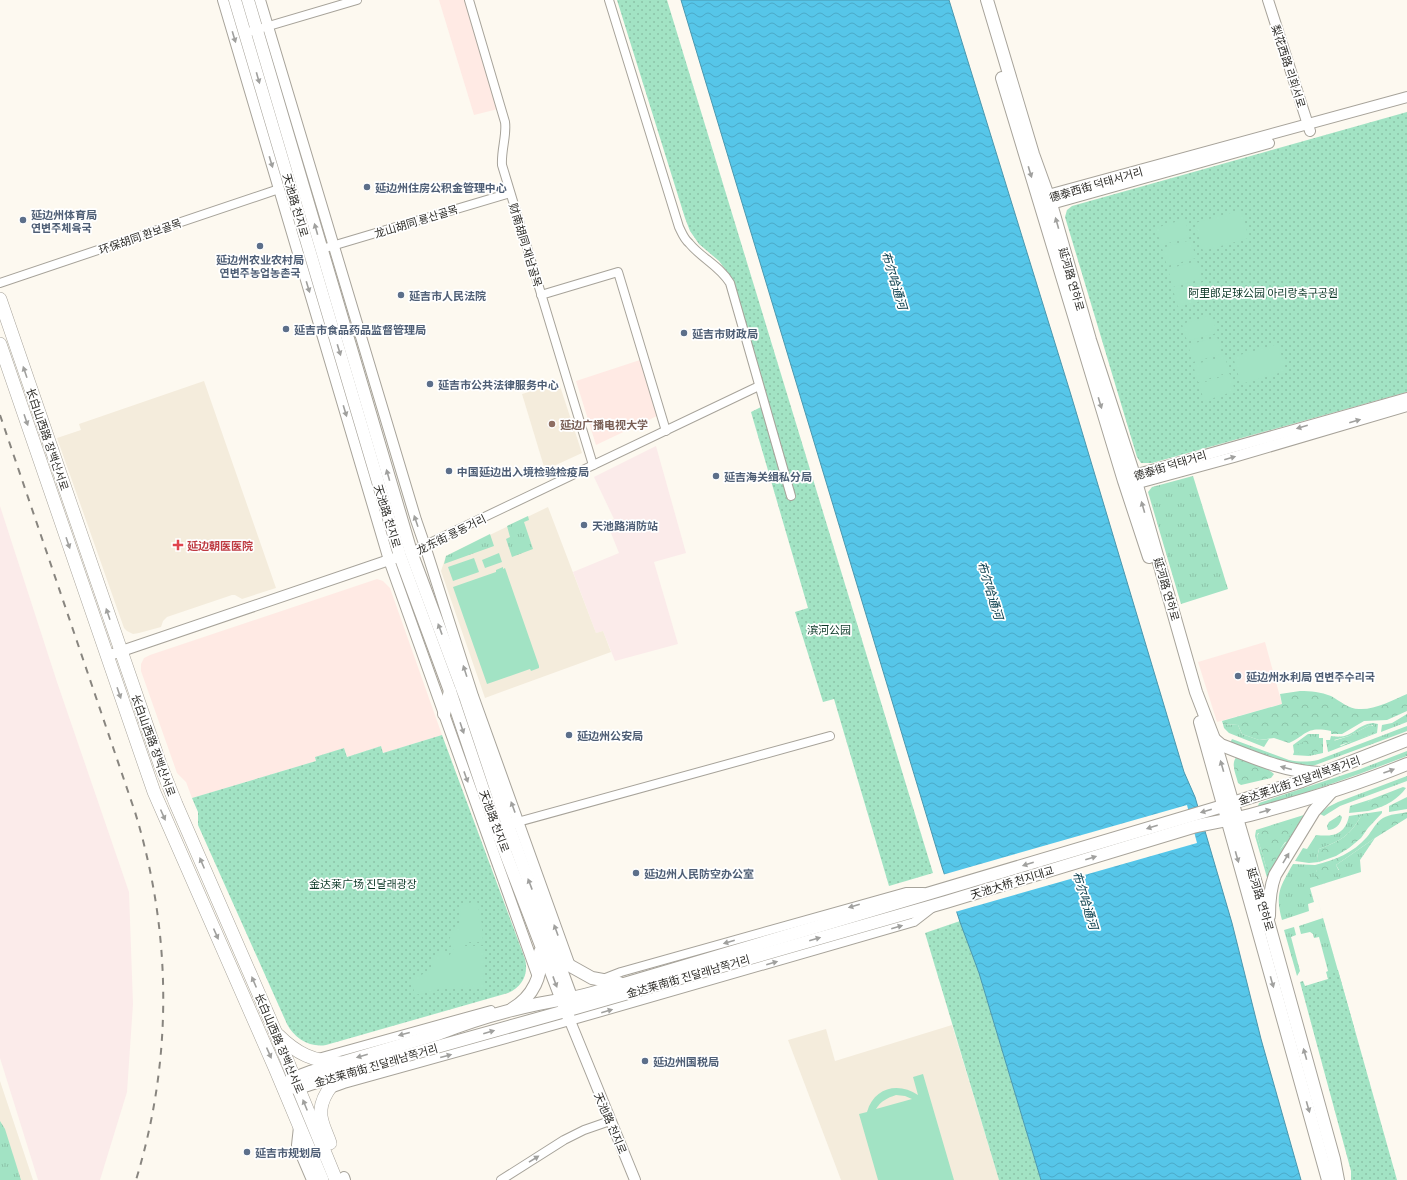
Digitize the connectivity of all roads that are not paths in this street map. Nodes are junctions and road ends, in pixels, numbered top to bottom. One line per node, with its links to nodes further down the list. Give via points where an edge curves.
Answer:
1 (223, 0): 16 (street, 天池路 천지로, one-way to 16)
2 (236, 0): 12 (main road, 天池路 천지로)
3 (248, 0): 11 (main road, 天池路 천지로)
4 (260, 0): 11 (street, 天池路 천지로)
5 (357, 0): 11 (street)
6 (469, 0): 17 (street, 财南胡同 재남골목, via 505,122 502,165)
7 (609, 0): 24 (street, via 679,227 689,244 719,269 730,283)
8 (979, 0): 18 (main road, 延河路 연하로, one-way to 18)
9 (987, 0): 18 (main road, 延河路 연하로)
10 (1268, 0): 15 (street, 梨花西路 리화서로)
11 (262, 27): 12 (street); 19 (main road, 天池路 천지로, one-way to 11)
12 (245, 32): 32 (main road, 天池路 천지로, one-way to 32)
13 (1407, 97): 15 (street, 德泰西街 덕태서거리)
14 (1407, 104): 15 (street, 德泰西街 덕태서거리)
15 (1309, 128): 18 (street, 德泰西街 덕태서거리)
16 (279, 189): 20 (street, 环保胡同 환보골목); 32 (street, 天池路 천지로, one-way to 32)
17 (510, 193): 19 (street, 龙山胡同 룡산골목); 21 (street, 财南胡同 재남골목)
18 (1046, 201): 29 (main road, 延河路 연하로)
19 (328, 248): 31 (street, 天池路 천지로, one-way to 19); 32 (main road, 天池路 천지로, one-way to 19)
20 (0, 283)
21 (541, 295): 27 (street, via 618,272); 28 (street, 财南胡同 재남골목)
22 (0, 299): 33 (main road, 长白山西路 장백산서로, one-way to 22)
23 (0, 344): 34 (main road, 长白山西路 장백산서로, one-way to 34)
24 (759, 386): 27 (street, 龙东街 룡동거리); 30 (street)
25 (1407, 398): 29 (street, 德泰街 덕태거리, one-way to 29)
26 (1407, 406): 29 (street, 德泰街 덕태거리, one-way to 26, via 1142,482)
27 (666, 430): 28 (street, 龙东街 룡동거리)
28 (594, 465): 31 (street, 龙东街 룡동거리)
29 (1131, 479): 38 (main road, 延河路 연하로, one-way to 29, via 1196,692); 43 (main road, 延河路 연하로, via 1154,570)
30 (790, 496)
31 (425, 546): 32 (street, 龙东街 룡동거리); 46 (street, 天池路 천지로, one-way to 31, via 473,696)
32 (400, 556): 33 (street, 龙东街 룡동거리); 35 (main road, 天池路 천지로); 36 (street, 天池路 천지로); 46 (main road, 天池路 천지로, one-way to 32, via 466,699)
33 (120, 651): 34 (street, 龙东街 룡동거리); 58 (main road, 长白山西路 장백산서로, one-way to 33, via 169,787)
34 (107, 656): 59 (main road, 长白山西路 장백산서로, one-way to 59, via 161,809)
35 (450, 691): 36 (main road); 46 (main road, 天池路 천지로, one-way to 46)
36 (444, 714): 52 (street, 天池路 천지로, one-way to 52)
37 (830, 736): 46 (street)
38 (1214, 739): 41 (main road, one-way to 38, via 1286,769 1221,745); 43 (main road, 延河路 연하로, one-way to 38)
39 (1407, 740): 41 (main road, 金达莱北街 진달래북쪽거리)
40 (1407, 764): 42 (main road, 金达莱北街 진달래북쪽거리, one-way to 40)
41 (1325, 773): 43 (main road, 金达莱北街 진달래북쪽거리)
42 (1334, 790): 44 (main road, 金达莱北街 진달래북쪽거리, one-way to 42, via 1248,816); 48 (main road, one-way to 42, via 1271,884 1314,811)
43 (1228, 805): 44 (main road, 延河路 연하로); 45 (main road, 金达莱北街 진달래북쪽거리, one-way to 45)
44 (1232, 818): 45 (main road, 金达莱北街 진달래북쪽거리); 48 (main road, 延河路 연하로); 72 (main road, 延河路 연하로, one-way to 72)
45 (1191, 821): 47 (main road, 天池大桥 천지대교)
46 (507, 825): 49 (main road, 天池路 천지로); 50 (main road, 天池路 천지로, one-way to 46); 51 (street, 天池路 천지로, one-way to 46)
47 (940, 897): 53 (street, 金达莱南街 진달래남쪽거리, one-way to 53, via 906,892); 54 (main road, 金达莱南街 진달래남쪽거리); 56 (main road, 金达莱南街 진달래남쪽거리, one-way to 47)
48 (1268, 921): 73 (main road, 延河路 연하로, one-way to 48)
49 (539, 939): 52 (main road, via 541,958); 56 (main road, 天池路 천지로, one-way to 56)
50 (558, 959): 51 (main road); 56 (main road, 天池路 천지로)
51 (570, 966): 53 (main road)
52 (538, 977): 55 (main road)
53 (600, 980): 54 (main road)
54 (624, 984): 56 (main road, 金达莱南街 진달래남쪽거리)
55 (523, 1001): 57 (main road); 60 (street, 金达莱南街 진달래남쪽거리, one-way to 60)
56 (568, 1007): 57 (main road, 金达莱南街 진달래남쪽거리); 61 (main road, 金达莱南街 진달래남쪽거리, one-way to 56); 64 (street, 金达莱南街 진달래남쪽거리, one-way to 56); 65 (street, 天池路 천지로)
57 (506, 1012): 61 (main road, 金达莱南街 진달래남쪽거리, one-way to 61)
58 (274, 1031): 59 (main road); 60 (main road, via 295,1050); 62 (main road, 长白山西路 장백산서로)
59 (262, 1036): 63 (main road, 长白山西路 장백산서로, one-way to 63)
60 (315, 1059): 61 (main road)
61 (342, 1068): 62 (main road, 金达莱南街 진달래남쪽거리); 64 (main road)
62 (296, 1083): 63 (main road, 金达莱南街 진달래남쪽거리); 67 (main road, 长白山西路 장백산서로, one-way to 62)
63 (283, 1087): 66 (main road, 长白山西路 장백산서로)
64 (328, 1090): 67 (main road, via 321,1108 321,1117)
65 (610, 1121): 70 (street, one-way to 65, via 564,1140); 71 (street, 天池路 천지로)
66 (299, 1124): 68 (street, 长白山西路 장백산서로, via 298,1145); 69 (main road, 长白山西路 장백산서로)
67 (342, 1179)
68 (312, 1180)
69 (322, 1180)
70 (501, 1180)
71 (635, 1180)
72 (1328, 1180)
73 (1338, 1180)

